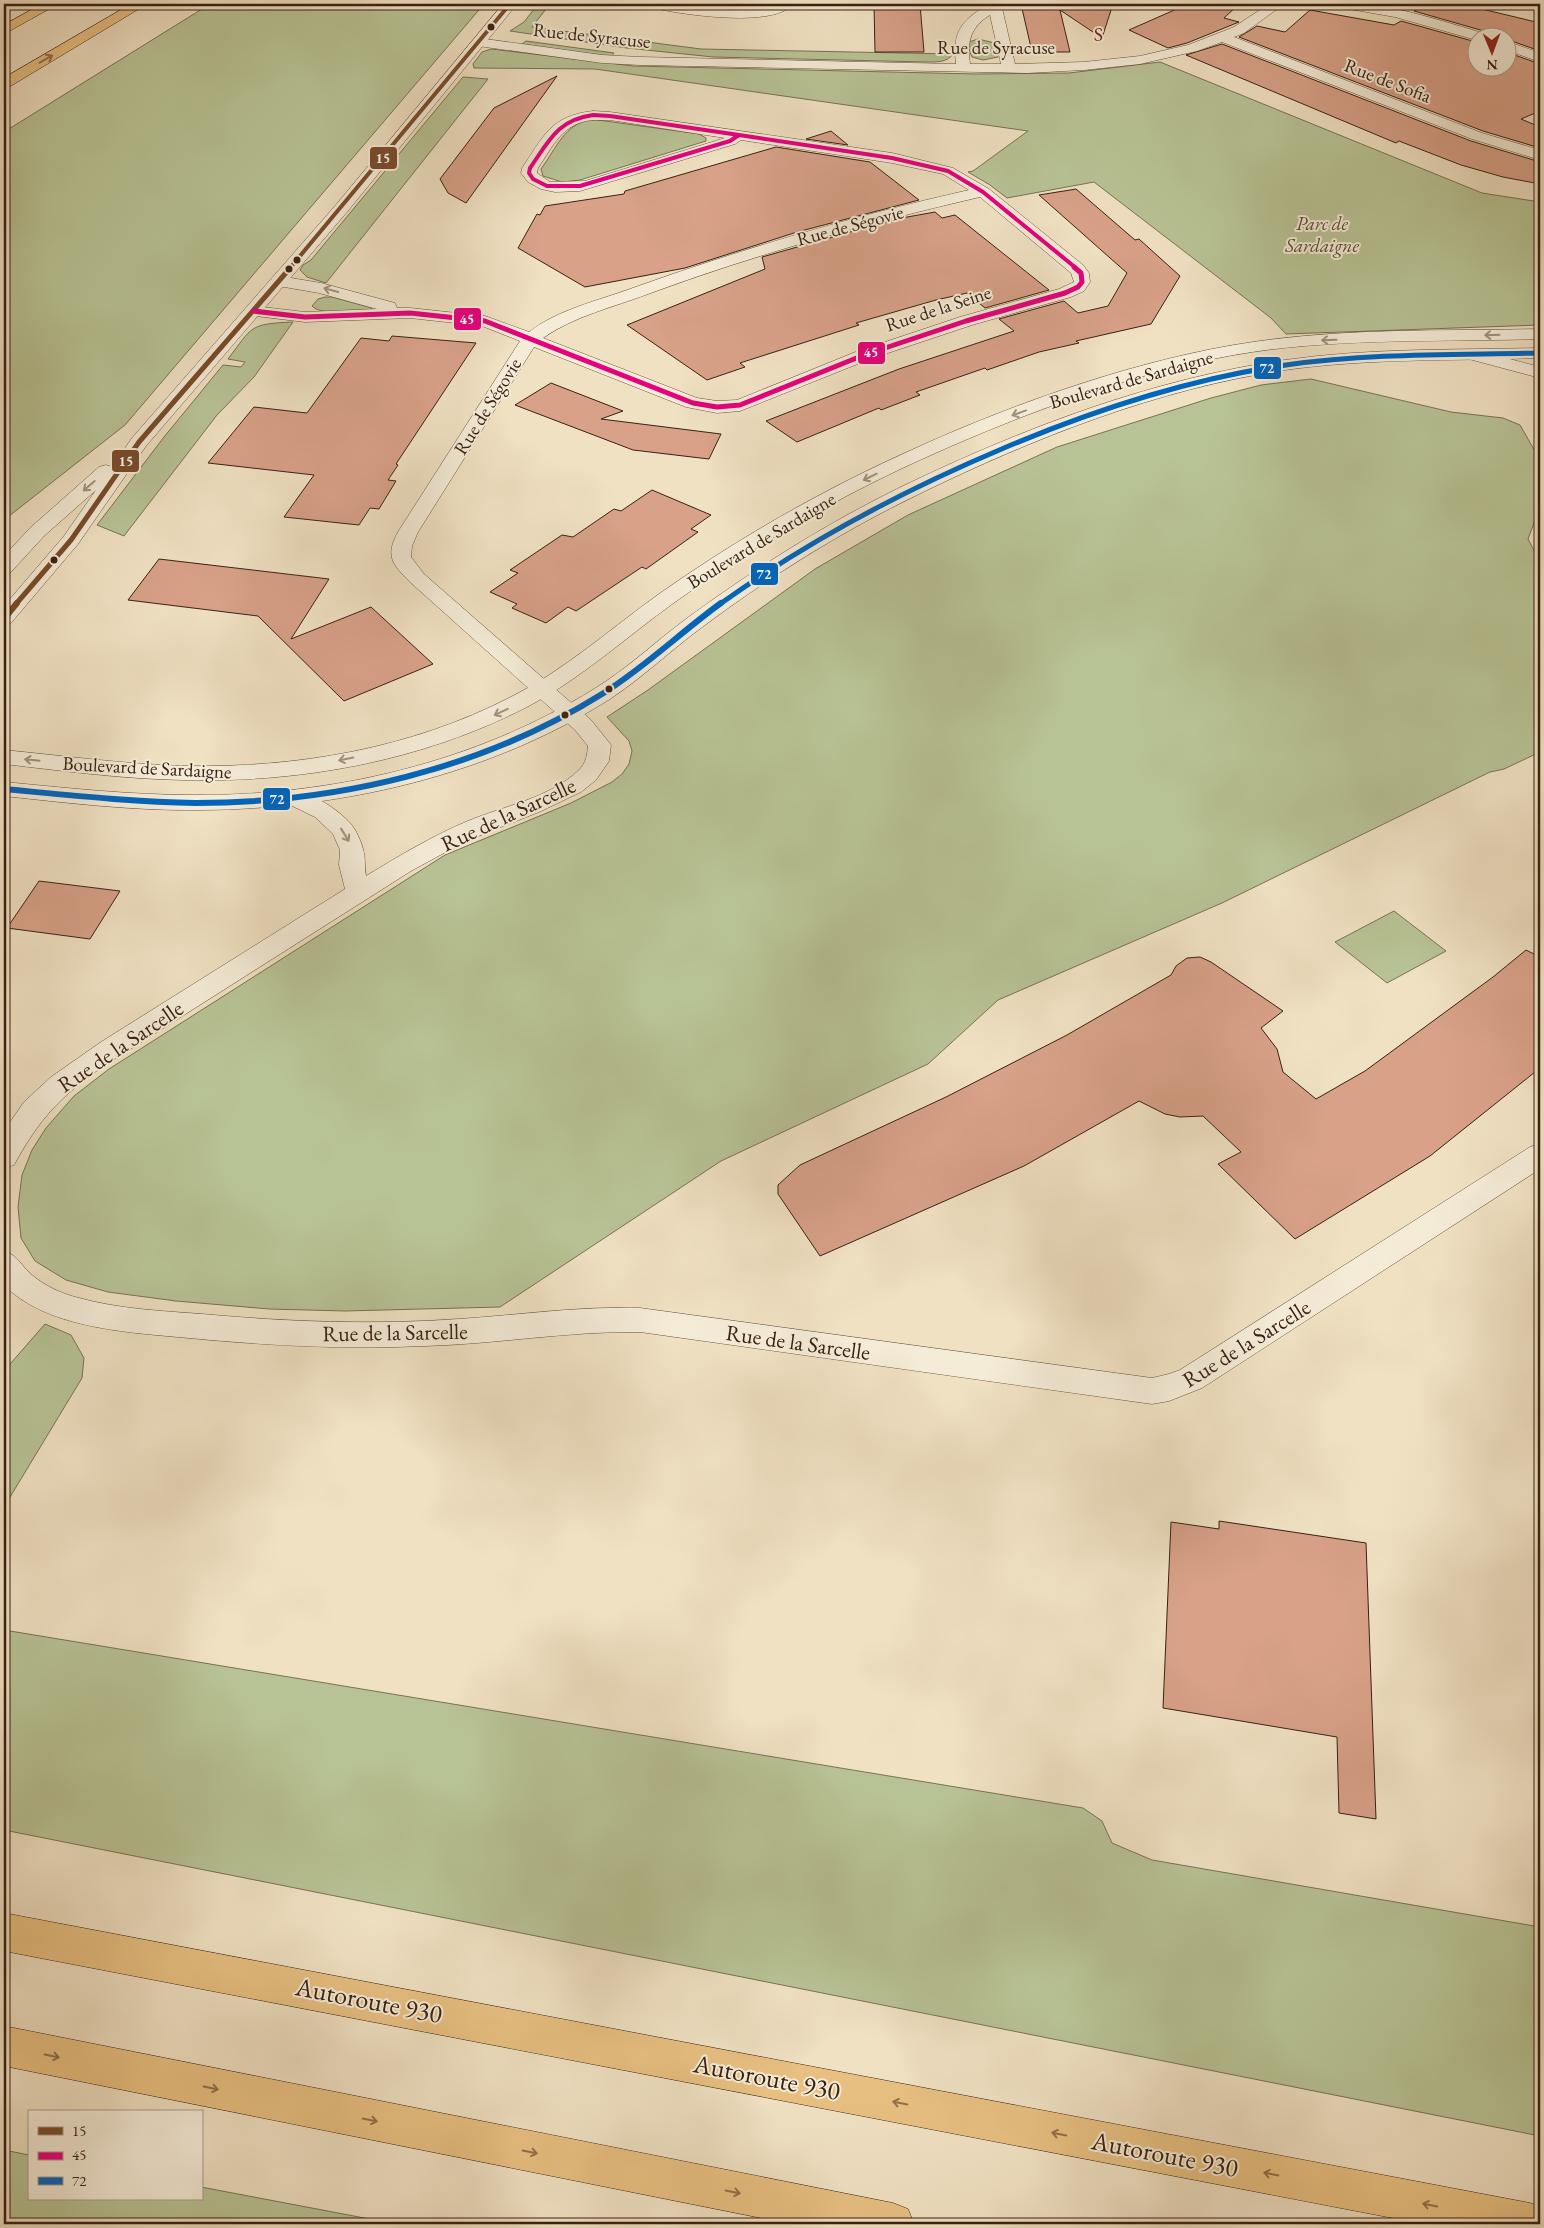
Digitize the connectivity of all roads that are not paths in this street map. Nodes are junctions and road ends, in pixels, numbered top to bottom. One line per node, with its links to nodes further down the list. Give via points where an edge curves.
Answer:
1 (51, 4): 9 (highway)
2 (140, 4): 17 (highway, one-way to 2)
3 (510, 4): 11 (street)
4 (654, 4): 5 (street, via 750,14 775,11)
5 (786, 4)
6 (1278, 4): 12 (street, Rue de Syracuse)
7 (1343, 4): 10 (street, via 1396,13)
8 (998, 5): 15 (street, via 975,18 965,30 960,47); 16 (street)
9 (4, 30)
10 (1466, 33)
11 (482, 37): 15 (street, Rue de Syracuse, via 613,60); 21 (street)
12 (1222, 37): 16 (street, Rue de Syracuse, via 1168,54 1116,62 1072,67); 19 (street, Rue de Sofia, via 1477,136)
13 (1516, 48): 14 (street)
14 (1540, 58)
15 (963, 67): 16 (street, Rue de Syracuse)
16 (1009, 68)
17 (4, 84)
18 (739, 135): 18 (street, Rue de la Seine, via 610,116 585,116 560,126 529,173 535,180 548,185 576,187 730,141); 20 (street, Rue de la Seine, via 919,163 957,175)
19 (1540, 155)
20 (983, 192): 25 (street, Rue de Ségovie, via 838,228 719,264 556,324); 25 (street, Rue de la Seine, via 1077,269 1082,278 1078,287 902,342 750,401 728,406 694,402)
21 (279, 281): 22 (street); 23 (street, Rue de la Seine, one-way to 21, via 317,287)
22 (253, 311): 23 (street, Rue de la Seine, via 304,317); 29 (street)
23 (410, 313): 25 (street, Rue de la Seine, via 485,322)
24 (1540, 334): 32 (street, Boulevard de Sardaigne, one-way to 32, via 1317,340 1246,348 1159,367 1020,412 903,461 778,526 706,571)
25 (532, 338): 32 (street, Rue de Ségovie, via 408,532 400,559)
26 (1540, 353): 27 (street, Boulevard de Sardaigne)
27 (1475, 355): 28 (street); 33 (street, Boulevard de Sardaigne, via 1315,361 1253,370 1156,394 1030,438 914,489 792,556 693,624 602,694)
28 (1540, 373)
29 (139, 442): 30 (street, one-way to 30, via 37,532); 31 (street, via 71,540)
30 (4, 568)
31 (4, 619)
32 (543, 688): 33 (street, Rue de Ségovie); 34 (street, Boulevard de Sardaigne, one-way to 34, via 503,711 435,737 376,753 307,766 244,772 179,773)
33 (570, 713): 36 (street, Boulevard de Sardaigne, via 490,749 428,769 374,783); 37 (street, Rue de la Sarcelle, via 600,744 599,760 588,776 555,796 448,840)
34 (4, 757)
35 (4, 789): 36 (street, Boulevard de Sardaigne, via 163,802)
36 (292, 797): 37 (street, one-way to 37, via 322,812 343,830 352,850 351,865)
37 (358, 892): 39 (street, Rue de la Sarcelle, via 47,1095 13,1137)
38 (1540, 1155): 40 (street, Rue de la Sarcelle, via 1191,1379 1156,1391 640,1320 604,1319 460,1332 357,1335 223,1329 120,1319 83,1312 40,1296 22,1286)
39 (4, 1157)
40 (4, 1263)
41 (4, 1923): 43 (highway)
42 (4, 1932): 43 (highway, Autoroute 930)
43 (100, 1949): 46 (highway, Autoroute 930, one-way to 43)
44 (4, 2046): 45 (highway, one-way to 45)
45 (893, 2224)
46 (1530, 2224)

